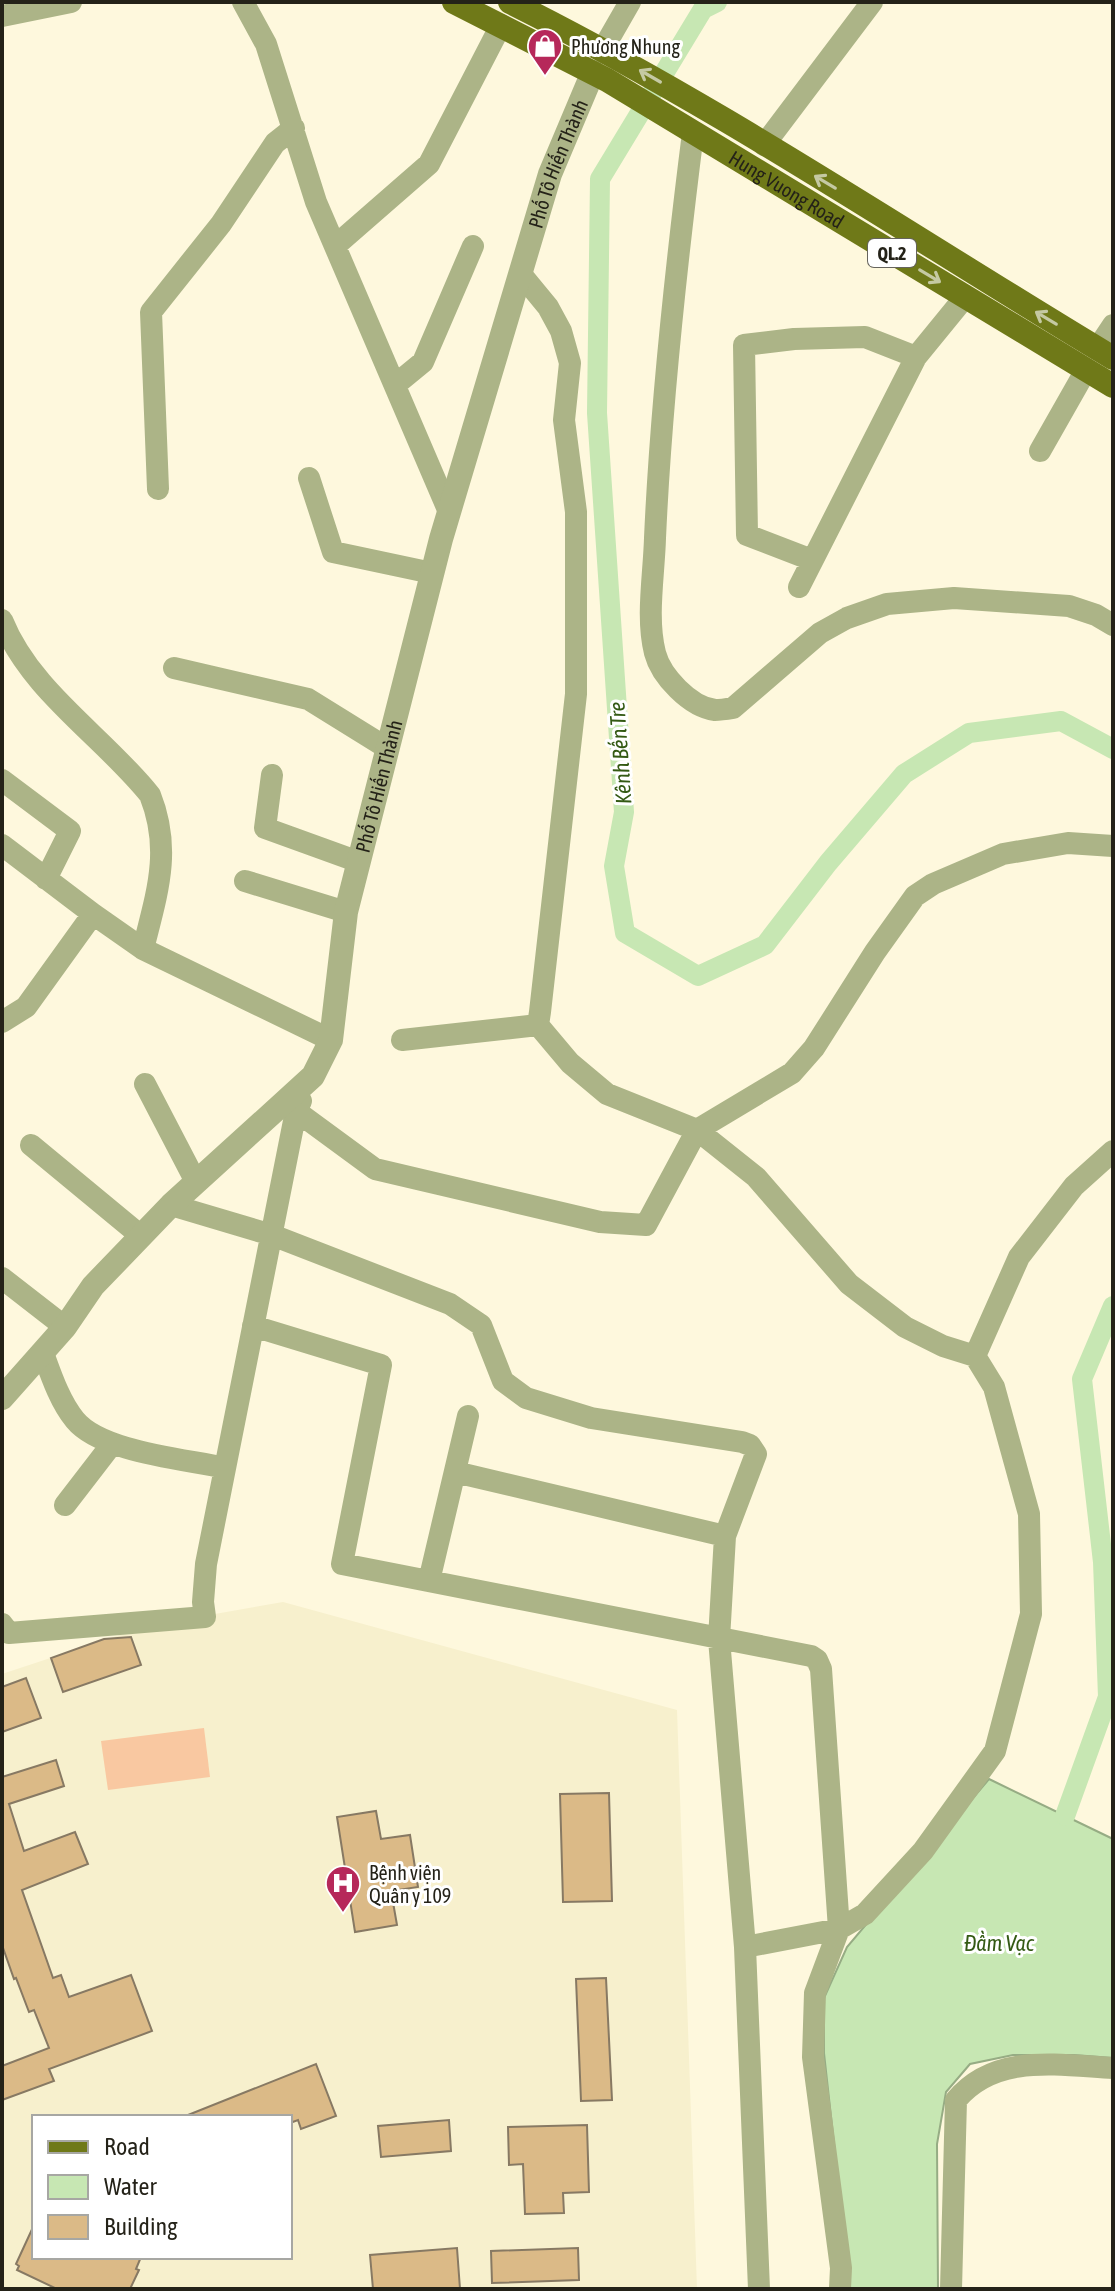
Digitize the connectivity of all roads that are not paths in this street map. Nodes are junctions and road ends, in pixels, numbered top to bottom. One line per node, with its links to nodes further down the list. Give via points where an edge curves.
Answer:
1 (71, 2): 7 (street)
2 (243, 2): 11 (street, via 266,44)
3 (454, 2): 8 (main road, Hung Vuong Road / QL.2)
4 (510, 2): 9 (main road, Hung Vuong Road / QL.2)
5 (630, 2): 9 (street)
6 (872, 2): 13 (street)
7 (2, 16)
8 (501, 25): 10 (main road, Hung Vuong Road / QL.2); 14 (street, via 429,164)
9 (610, 52): 10 (main road); 13 (main road, Hung Vuong Road / QL.2, one-way to 9)
10 (600, 76): 12 (main road, Hung Vuong Road / QL.2); 16 (street, Phố Tô Hiến Thành, via 550,174)
11 (294, 128): 14 (street); 25 (street, via 275,143 221,224 151,312)
12 (693, 133): 17 (main road, Hung Vuong Road / QL.2, one-way to 17); 31 (street, via 656,502 652,623 656,655 669,678 699,705 733,708 820,633 887,604 954,598 1069,606)
13 (764, 145): 20 (main road, Hung Vuong Road / QL.2, one-way to 13)
14 (335, 246): 21 (street)
15 (473, 246): 21 (street, via 423,362)
16 (520, 273): 26 (street, Phố Tô Hiến Thành); 45 (street, via 548,307 570,363 564,420 576,512 576,694)
17 (965, 297): 19 (street); 20 (main road, Hung Vuong Road / QL.2)
18 (1113, 325): 20 (street)
19 (916, 357): 27 (street); 27 (street, via 865,337 744,345 747,535)
20 (1099, 359): 22 (main road, Hung Vuong Road / QL.2); 23 (street)
21 (395, 385): 26 (street)
22 (1113, 386)
23 (1040, 451)
24 (309, 478): 28 (street, via 333,552)
25 (158, 489)
26 (449, 512): 28 (street, Phố Tô Hiến Thành)
27 (812, 560): 29 (street)
28 (432, 573): 33 (street, Phố Tô Hiến Thành)
29 (799, 587)
30 (2, 620): 43 (street, via 38,678 150,795 162,841 161,879)
31 (1113, 625)
32 (174, 668): 33 (street, via 308,699)
33 (387, 748): 38 (street, Phố Tô Hiến Thành)
34 (272, 775): 38 (street, via 265,828)
35 (2, 780): 39 (street, via 70,831)
36 (1113, 846): 51 (street, via 1068,843 1003,854 915,896 792,1073)
37 (6, 855): 39 (street)
38 (359, 862): 41 (street, Phố Tô Hiến Thành)
39 (46, 879): 42 (street)
40 (245, 881): 41 (street)
41 (346, 912): 46 (street, Phố Tô Hiến Thành)
42 (93, 914): 43 (street); 44 (street, via 26,1007)
43 (143, 949): 46 (street)
44 (2, 1022)
45 (538, 1025): 47 (street); 51 (street, via 570,1063 607,1094)
46 (331, 1040): 48 (street, Phố Tô Hiến Thành)
47 (402, 1040)
48 (313, 1076): 50 (street); 54 (street, Phố Tô Hiến Thành)
49 (145, 1084): 54 (street)
50 (296, 1111): 51 (street, via 375,1169 600,1222 646,1225); 56 (street)
51 (697, 1130): 62 (street, via 756,1177 849,1284 905,1327)
52 (31, 1145): 57 (street)
53 (1113, 1151): 62 (street, via 1074,1186 1019,1257)
54 (196, 1182): 55 (street, Phố Tô Hiến Thành)
55 (171, 1205): 56 (street); 57 (street, Phố Tô Hiến Thành)
56 (272, 1235): 59 (street); 69 (street, via 469,1315 481,1325 503,1381 526,1398 591,1418 750,1445 756,1454)
57 (141, 1236): 60 (street, Phố Tô Hiến Thành, via 93,1286)
58 (2, 1278): 60 (street)
59 (253, 1326): 66 (street); 70 (street, via 381,1365 342,1564)
60 (65, 1327): 61 (street, Phố Tô Hiến Thành)
61 (43, 1353): 63 (street, Phố Tô Hiến Thành); 65 (street, via 73,1418)
62 (975, 1356): 73 (street, via 994,1387 1029,1514 1031,1614 995,1751 923,1851 865,1914)
63 (2, 1398)
64 (468, 1416): 67 (street)
65 (112, 1444): 66 (street); 68 (street)
66 (225, 1468): 71 (street, via 206,1564 205,1617 9,1633)
67 (455, 1472): 69 (street); 70 (street)
68 (65, 1505)
69 (725, 1536): 72 (street)
70 (429, 1581): 72 (street)
71 (2, 1624)
72 (719, 1639): 73 (street, via 811,1656 821,1669); 74 (street)
73 (839, 1929): 74 (street); 77 (street, via 815,1993 813,2057)
74 (745, 1947): 76 (street)
75 (1113, 2068): 78 (street, via 1009,2067 970,2084 956,2100)
76 (759, 2289)
77 (840, 2289)
78 (951, 2289)

